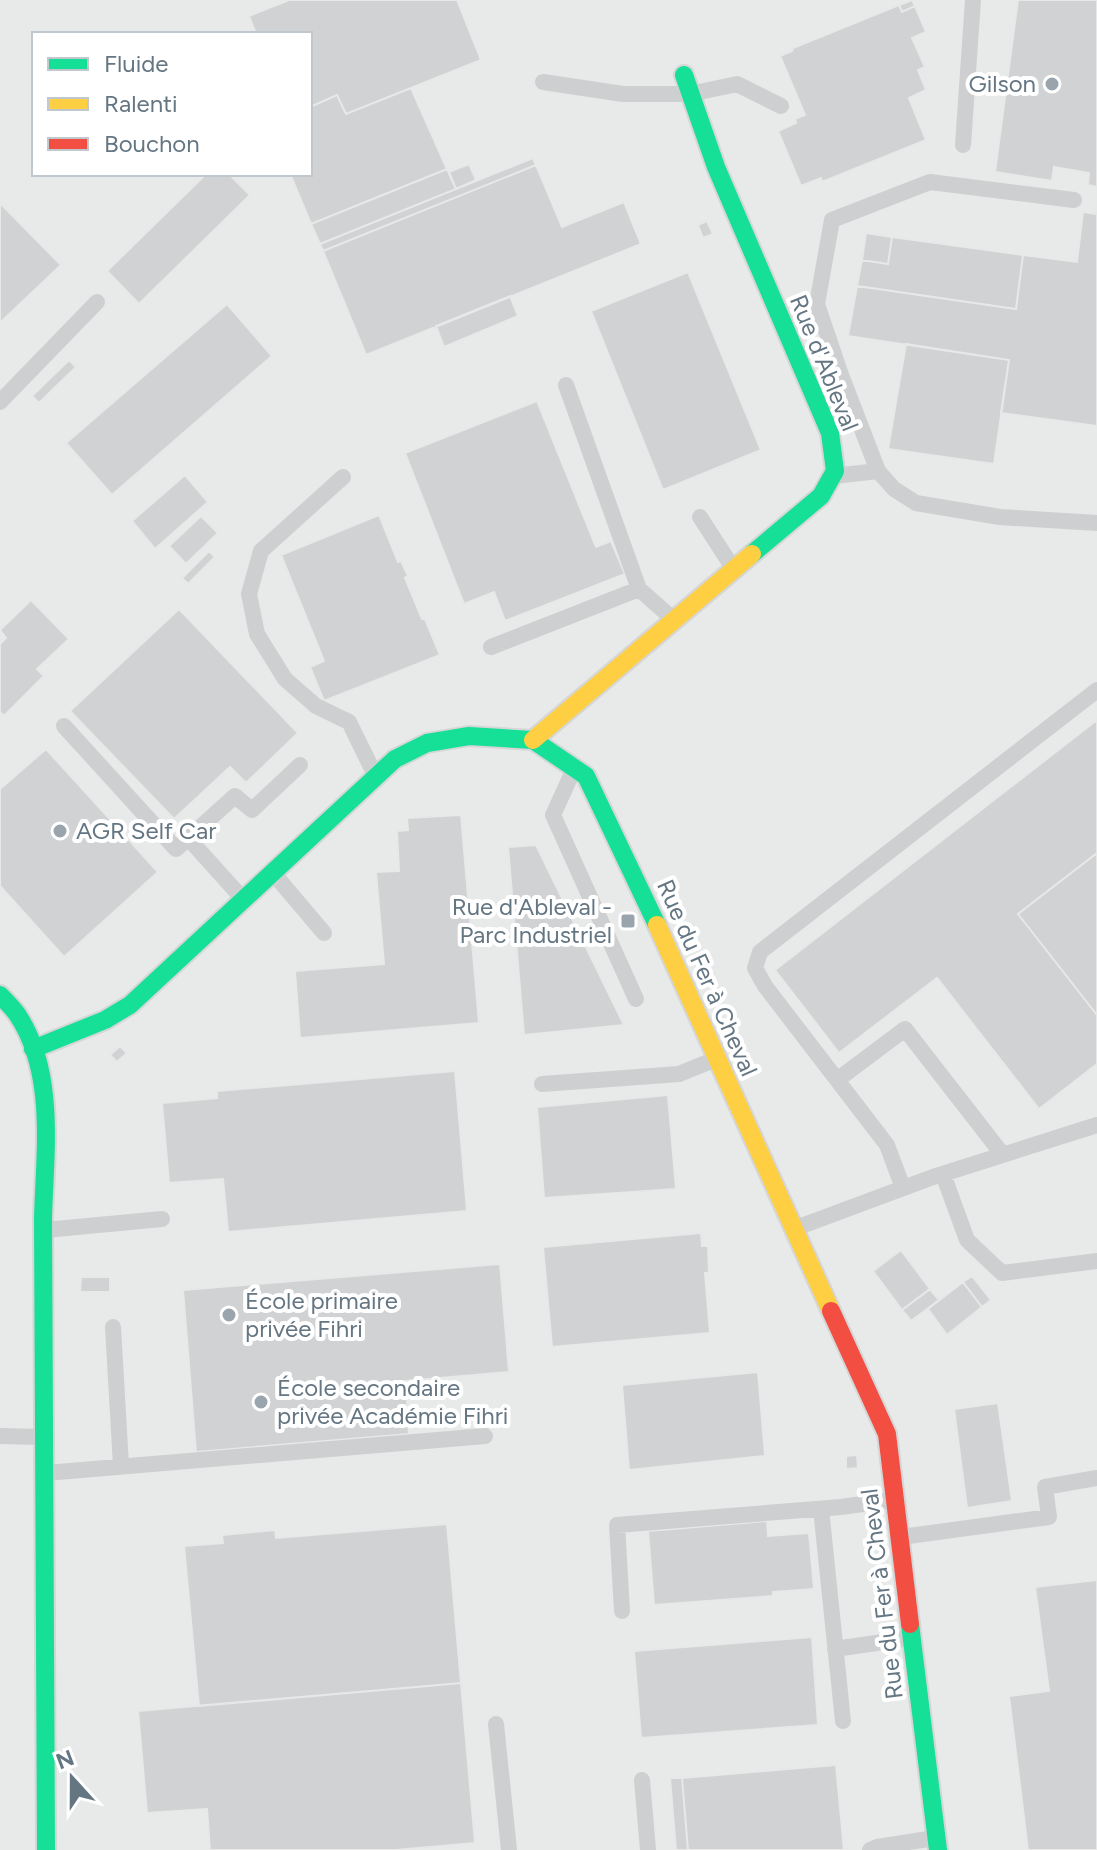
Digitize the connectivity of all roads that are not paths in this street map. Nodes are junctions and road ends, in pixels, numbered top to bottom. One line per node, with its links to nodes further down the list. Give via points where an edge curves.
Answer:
1 (973, 0): 6 (lane)
2 (684, 75): 4 (street, Rue d'Ableval)
3 (543, 82): 4 (lane, via 623,94)
4 (690, 94): 5 (lane, via 737,84); 12 (street, Rue d'Ableval, via 830,433)
5 (781, 106)
6 (963, 145)
7 (1074, 200): 11 (lane, via 930,182 832,220 817,304)
8 (97, 302): 10 (lane)
9 (566, 385): 17 (lane)
10 (0, 402)
11 (878, 471): 12 (lane); 15 (lane, via 916,503 1000,517)
12 (832, 476): 16 (street, via 821,496)
13 (343, 477): 25 (lane, via 261,551 249,594 257,634 285,679 316,706 349,722)
14 (700, 517): 16 (lane)
15 (1097, 523)
16 (734, 569): 18 (street)
17 (639, 589): 18 (lane); 19 (lane)
18 (674, 620): 22 (street)
19 (491, 647)
20 (1097, 690): 34 (lane, via 760,952 755,968 765,986)
21 (64, 726): 26 (lane, via 176,849)
22 (533, 740): 24 (street, Rue du Fer à Cheval); 25 (street, Rue du Fer à Cheval, via 469,736 427,743)
23 (300, 765): 26 (lane, via 252,810 235,796)
24 (574, 767): 31 (lane, via 553,815); 33 (street, Rue du Fer à Cheval, via 586,776 606,815)
25 (376, 776): 27 (street, Rue du Fer à Cheval)
26 (188, 838): 28 (lane)
27 (273, 872): 28 (street, Rue du Fer à Cheval); 29 (lane)
28 (244, 899): 32 (street, Rue du Fer à Cheval, via 130,1005)
29 (324, 933)
30 (0, 995): 32 (street, via 16,1013)
31 (636, 999)
32 (33, 1049): 42 (street, via 44,1105)
33 (717, 1058): 35 (lane, via 679,1074); 41 (street, Rue du Fer à Cheval)
34 (837, 1080): 37 (lane, via 905,1029); 39 (lane, via 887,1145)
35 (542, 1084)
36 (1097, 1125): 37 (lane)
37 (1003, 1155): 38 (lane)
38 (943, 1174): 39 (lane); 43 (lane, via 967,1240 1002,1273)
39 (903, 1188): 41 (lane)
40 (162, 1219): 42 (lane)
41 (794, 1229): 51 (street, Rue du Fer à Cheval, via 887,1434)
42 (43, 1230): 47 (street)
43 (1097, 1261)
44 (113, 1327): 48 (lane)
45 (0, 1436): 47 (lane)
46 (485, 1436): 48 (lane)
47 (44, 1437): 49 (street)
48 (121, 1466): 49 (lane)
49 (44, 1473): 61 (street)
50 (1097, 1478): 53 (lane, via 1045,1487 1049,1517)
51 (895, 1500): 52 (lane); 53 (street, Rue du Fer à Cheval)
52 (821, 1509): 54 (lane, via 617,1525); 56 (lane)
53 (899, 1537): 55 (street, Rue du Fer à Cheval)
54 (622, 1611)
55 (911, 1638): 56 (lane); 60 (street, Rue du Fer à Cheval)
56 (835, 1649): 57 (lane)
57 (843, 1721)
58 (496, 1724): 62 (lane)
59 (642, 1780): 63 (lane)
60 (938, 1844): 64 (lane)
61 (46, 1850)
62 (509, 1850)
63 (648, 1850)
64 (870, 1850)

